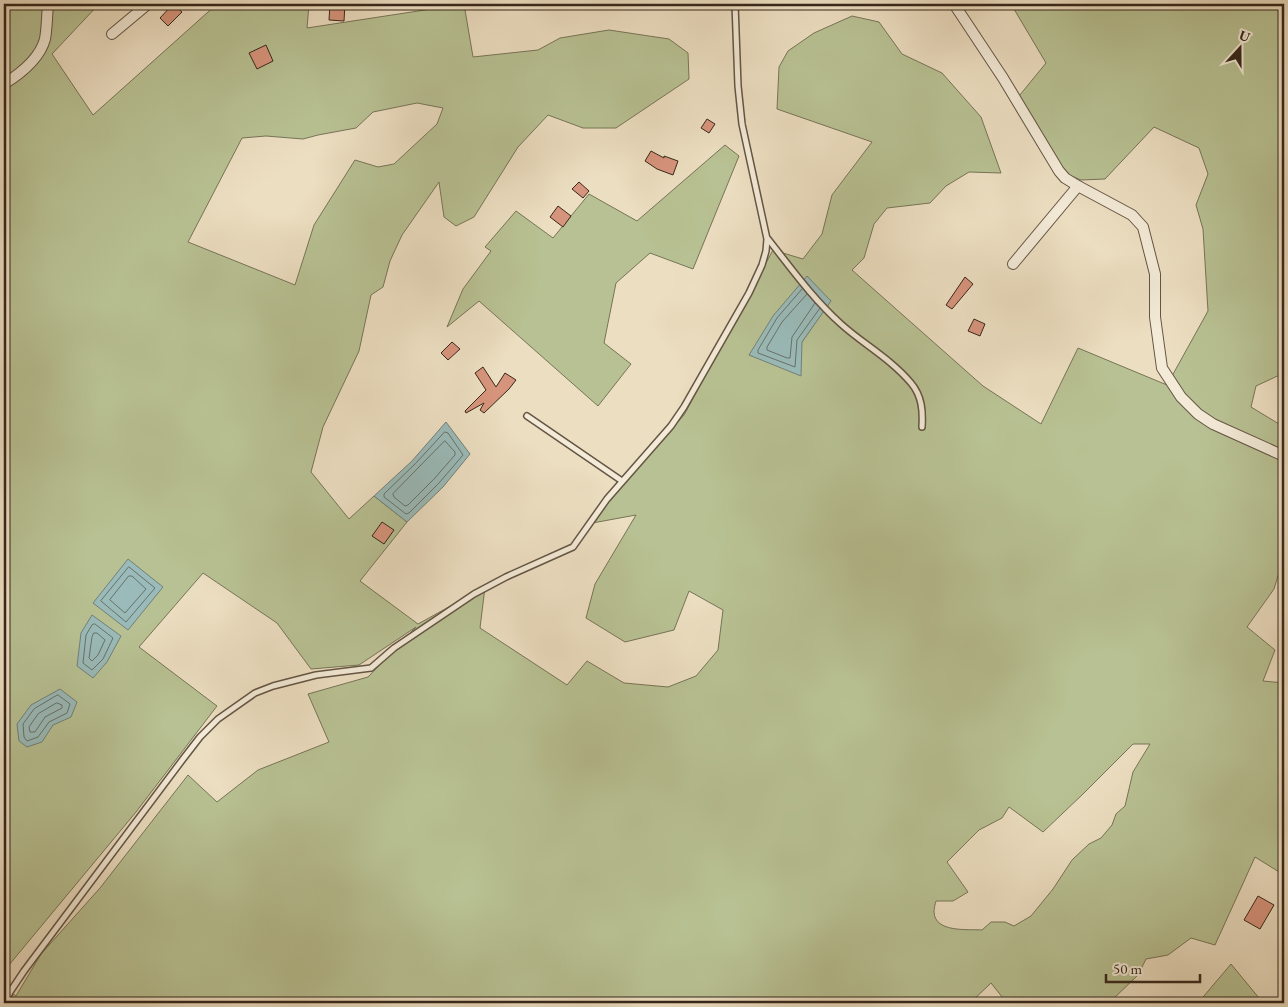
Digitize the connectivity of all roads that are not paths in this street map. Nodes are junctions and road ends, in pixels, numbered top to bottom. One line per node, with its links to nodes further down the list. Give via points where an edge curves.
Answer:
1 (48, 4): 6 (street, via 45,40 39,53 17,76)
2 (148, 4): 5 (street)
3 (735, 4): 8 (lane, via 742,124)
4 (954, 4): 7 (street, via 1059,171)
5 (112, 34)
6 (4, 84)
7 (1078, 186): 9 (street); 12 (street, via 1132,215 1143,227 1155,274 1155,318 1162,368 1181,397 1213,424)
8 (767, 239): 11 (lane, via 841,324 886,358 912,384 923,408); 13 (lane, via 766,251 749,292 684,407)
9 (1013, 264)
10 (527, 416): 13 (lane)
11 (922, 427)
12 (1284, 456)
13 (622, 481): 14 (lane, via 573,547 474,594 394,648 372,668 316,675 273,686 218,719 183,759 24,971)
14 (4, 1003)

